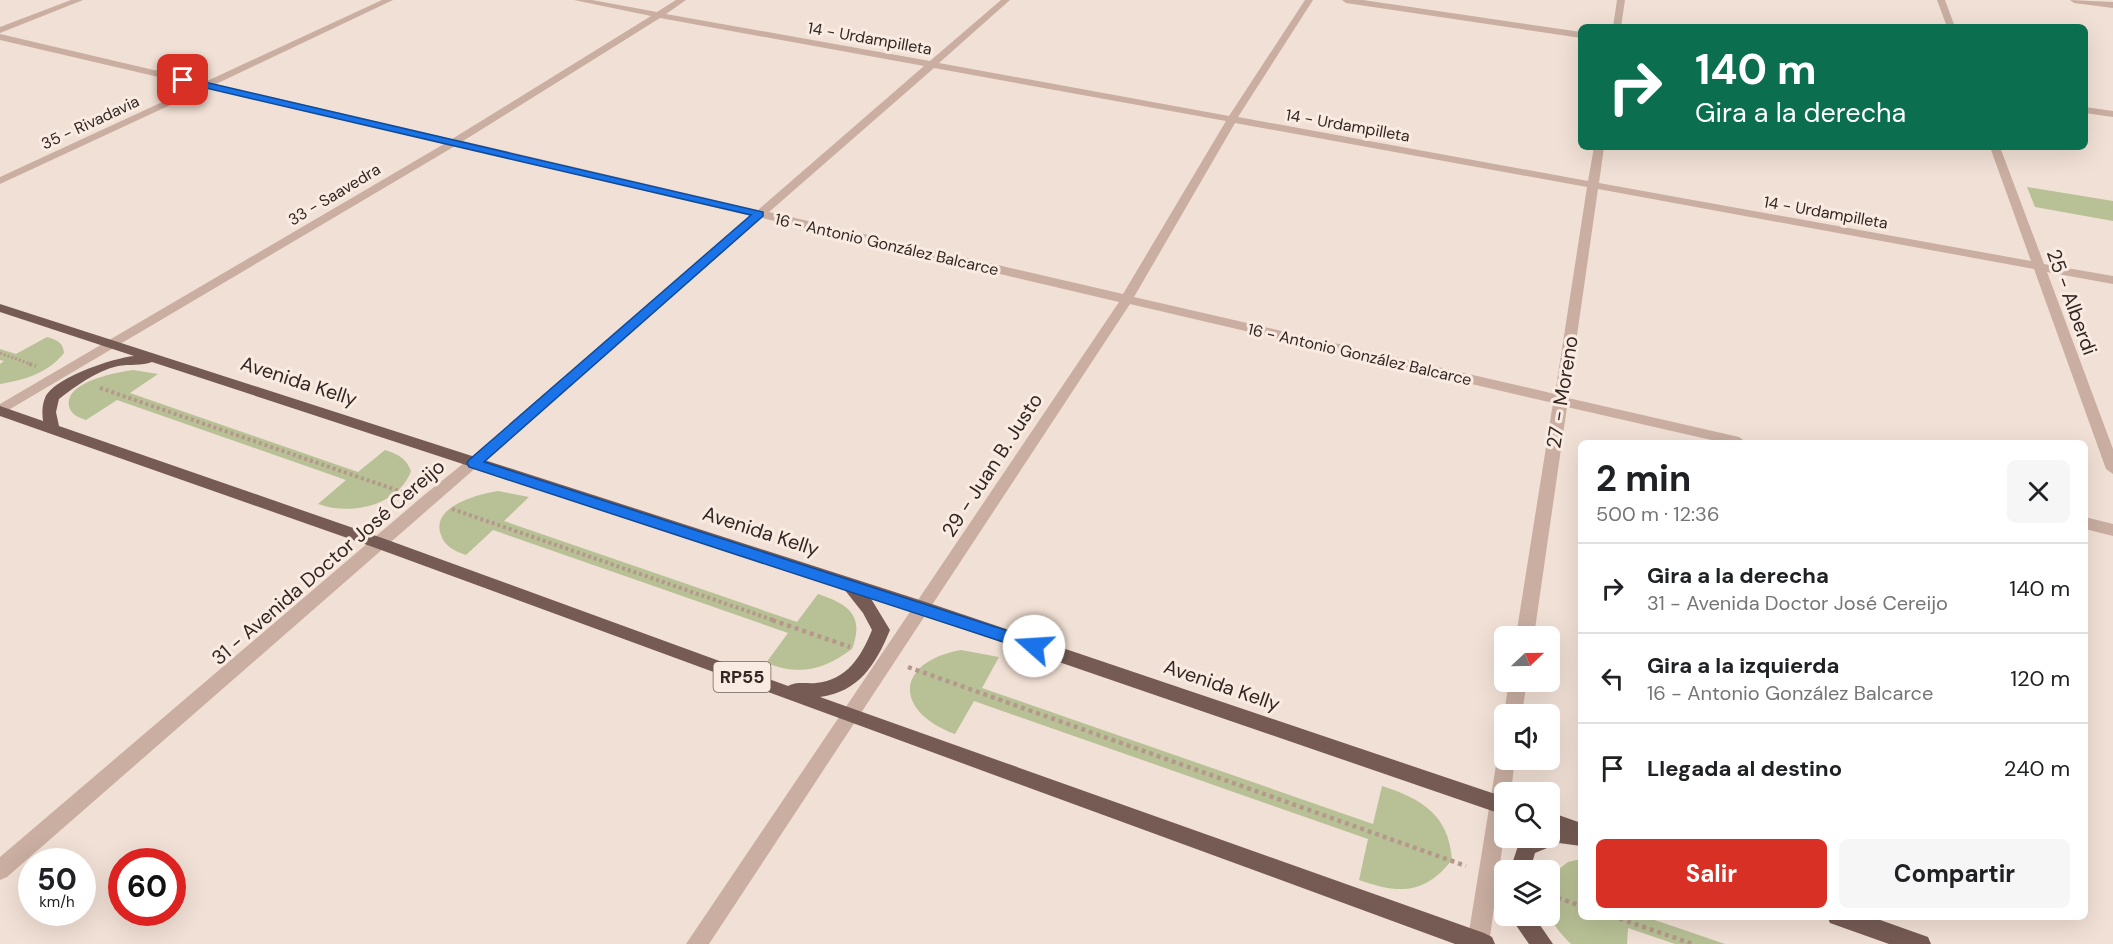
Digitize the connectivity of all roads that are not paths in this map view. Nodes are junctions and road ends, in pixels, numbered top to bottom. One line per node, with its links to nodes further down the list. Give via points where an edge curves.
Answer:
1 (79, 0): 15 (street)
2 (389, 0): 19 (street, 35 - Rivadavia)
3 (578, 0): 12 (street, 14 - Urdampilleta)
4 (681, 0): 12 (street, 33 - Saavedra)
5 (1006, 0): 18 (street, 31 - Avenida Doctor José Cereijo)
6 (1309, 0): 22 (street, 29 - Juan B. Justo)
7 (1346, 0): 16 (street)
8 (1621, 0): 13 (street)
9 (1941, 0): 14 (street)
10 (2074, 0): 11 (street)
11 (2113, 5)
12 (657, 14): 18 (street, 14 - Urdampilleta); 23 (street, 33 - Saavedra)
13 (1617, 24)
14 (1950, 24)
15 (0, 30)
16 (1578, 35)
17 (0, 37): 19 (street, 16 - Antonio González Balcarce)
18 (932, 65): 22 (street, 14 - Urdampilleta); 28 (street, 31 - Avenida Doctor José Cereijo)
19 (206, 85): 23 (street, 16 - Antonio González Balcarce); 26 (street, 35 - Rivadavia)
20 (2088, 110): 21 (street)
21 (2113, 114)
22 (1232, 119): 27 (street, 14 - Urdampilleta); 31 (street, 29 - Juan B. Justo)
23 (453, 143): 28 (street, 16 - Antonio González Balcarce); 33 (street, 33 - Saavedra)
24 (1599, 150): 27 (street, 27 - Moreno)
25 (1996, 150): 29 (street, 25 - Alberdi)
26 (0, 181)
27 (1593, 185): 29 (street, 14 - Urdampilleta); 35 (street, 27 - Moreno)
28 (759, 214): 31 (street, 16 - Antonio González Balcarce); 39 (street, 31 - Avenida Doctor José Cereijo)
29 (2038, 266): 30 (street, 14 - Urdampilleta); 40 (street, 25 - Alberdi)
30 (2113, 280)
31 (1126, 300): 35 (street, 16 - Antonio González Balcarce); 45 (street, 29 - Juan B. Justo)
32 (0, 308): 33 (main road, Avenida Kelly)
33 (112, 345): 34 (main road, Avenida Kelly); 36 (street, 33 - Saavedra)
34 (161, 361): 37 (main road, via 132,359 101,365 75,379 52,397); 39 (main road, Avenida Kelly)
35 (1561, 401): 38 (street, 16 - Antonio González Balcarce); 46 (street, 27 - Moreno)
36 (0, 411): 37 (main road, RP55)
37 (52, 429): 43 (main road, RP55)
38 (1730, 440)
39 (474, 463): 43 (street, 31 - Avenida Doctor José Cereijo); 44 (main road, Avenida Kelly)
40 (2113, 470)
41 (2088, 524): 42 (street)
42 (2113, 530)
43 (379, 543): 48 (main road, RP55); 56 (street, 31 - Avenida Doctor José Cereijo)
44 (850, 585): 45 (main road, Avenida Kelly); 47 (main road, via 881,630)
45 (922, 608): 47 (street, 29 - Juan B. Justo); 50 (main road, Avenida Kelly)
46 (1527, 626)
47 (880, 657): 48 (main road, via 849,681 814,692); 49 (street, 29 - Juan B. Justo)
48 (774, 688): 49 (main road, RP55)
49 (850, 716): 59 (main road, RP55); 60 (street, 29 - Juan B. Justo)
50 (1494, 803)
51 (1560, 825): 52 (main road)
52 (1578, 831)
53 (1578, 837): 55 (main road, via 1558,834 1527,847)
54 (1494, 848): 59 (street)
55 (1523, 860)
56 (0, 870)
57 (1849, 920): 62 (main road)
58 (1528, 926): 61 (main road)
59 (1480, 943)
60 (697, 944)
61 (1542, 944)
62 (1920, 944)

